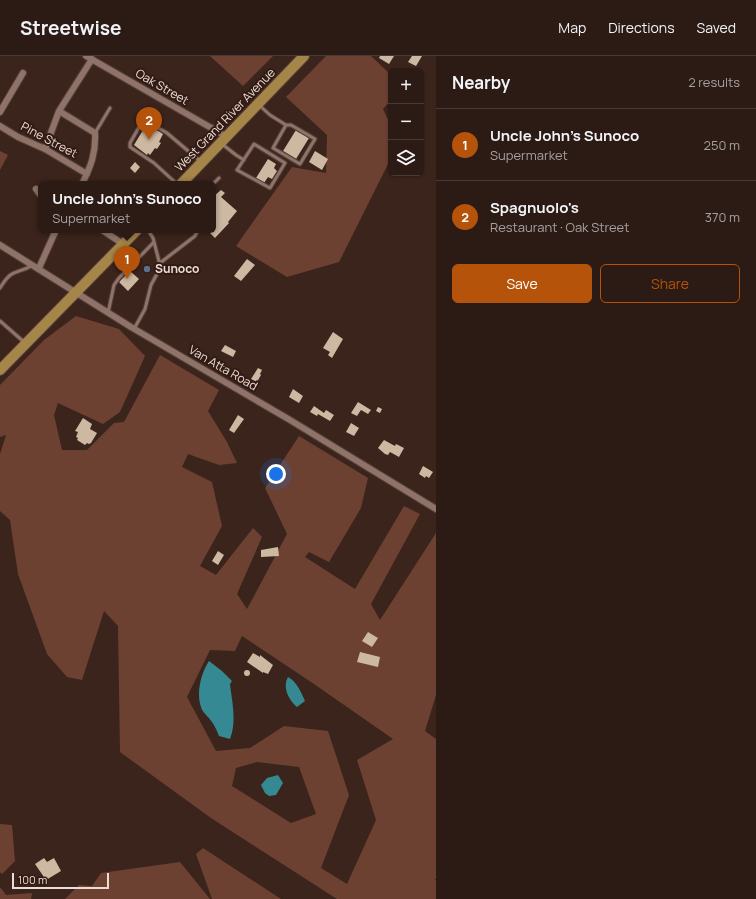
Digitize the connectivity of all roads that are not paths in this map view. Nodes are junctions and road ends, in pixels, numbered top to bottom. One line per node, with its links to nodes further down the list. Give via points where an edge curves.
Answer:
1 (304, 56): 4 (main road, West Grand River Avenue)
2 (89, 58): 6 (street); 11 (street, Oak Street)
3 (23, 73): 7 (street)
4 (258, 104): 8 (lane); 11 (main road, West Grand River Avenue)
5 (110, 108): 10 (lane)
6 (59, 111): 10 (street); 12 (street)
7 (0, 112)
8 (286, 125): 8 (lane, via 273,148 300,164 314,139 291,125)
9 (0, 126): 12 (street, Pine Street)
10 (95, 133): 15 (street, via 94,157)
11 (224, 140): 13 (lane, via 236,155); 14 (main road, West Grand River Avenue)
12 (45, 149): 15 (street, Pine Street)
13 (244, 160): 13 (lane, via 237,170 270,188 285,163 254,144)
14 (202, 163): 18 (lane, via 167,133 148,122 142,122 130,147 154,163); 19 (main road, West Grand River Avenue)
15 (87, 174): 17 (street)
16 (219, 178): 20 (lane)
17 (84, 181)
18 (174, 181)
19 (184, 181)
20 (216, 181)
21 (36, 189): 22 (street)
22 (38, 192)
23 (54, 233): 33 (street)
24 (105, 233): 30 (street)
25 (134, 233): 30 (main road)
26 (150, 233): 28 (lane)
27 (196, 233): 31 (lane)
28 (154, 242): 31 (lane); 32 (lane)
29 (0, 245): 33 (street, Van Atta Road)
30 (120, 247): 32 (lane); 35 (main road)
31 (160, 263): 38 (lane, via 145,309)
32 (131, 265): 36 (lane, via 114,286)
33 (36, 266): 34 (lane, via 12,273); 35 (street, Van Atta Road)
34 (0, 288)
35 (76, 292): 36 (street, Van Atta Road); 39 (main road)
36 (108, 312): 38 (street, Van Atta Road)
37 (0, 321): 39 (lane)
38 (134, 329): 41 (street, Van Atta Road)
39 (26, 343): 40 (main road)
40 (0, 370)
41 (436, 509)

